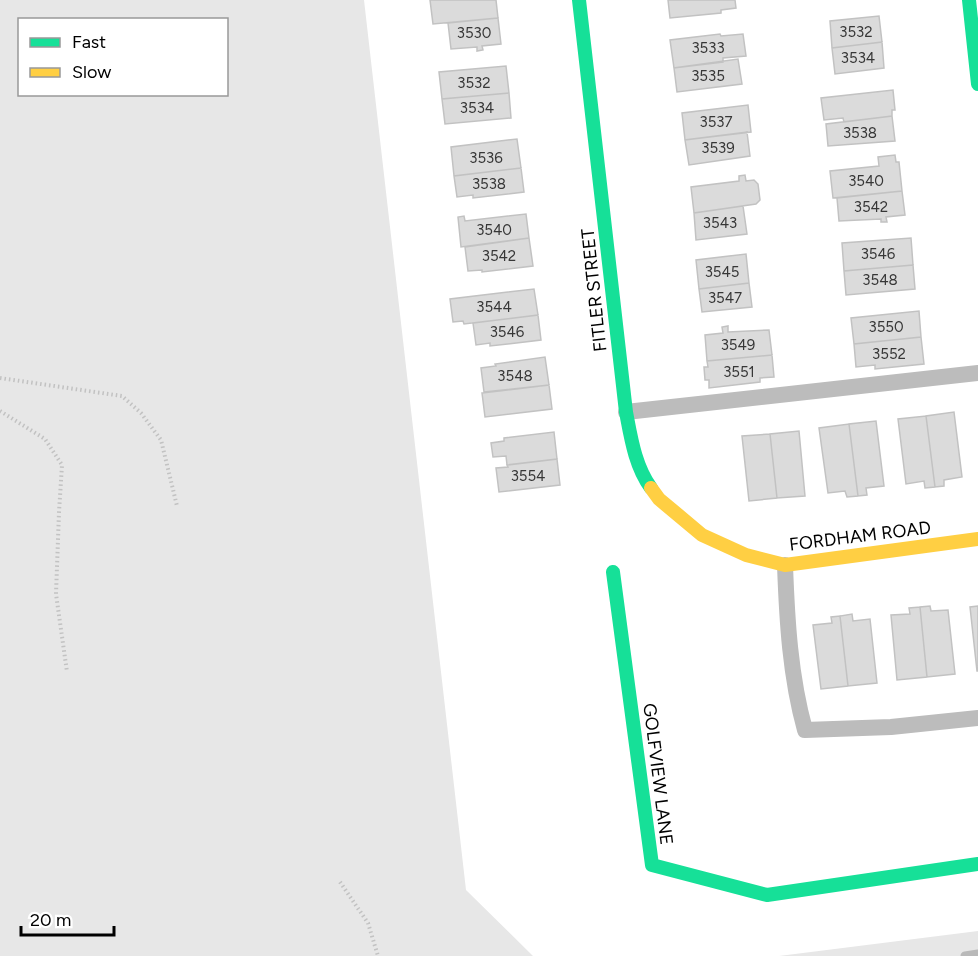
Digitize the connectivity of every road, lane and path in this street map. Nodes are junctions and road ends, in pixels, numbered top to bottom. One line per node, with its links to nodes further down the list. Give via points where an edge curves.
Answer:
1 (579, 0): 7 (street, FITLER STREET)
2 (969, 0): 3 (street)
3 (978, 84)
4 (978, 373): 7 (lane)
5 (0, 378): 8 (path, via 122,396 141,413 160,440)
6 (0, 411): 13 (path, via 45,439 62,465 56,594)
7 (626, 412): 10 (street, FITLER STREET, via 645,480 659,499)
8 (177, 506)
9 (978, 539): 11 (street, FORDHAM ROAD)
10 (714, 541): 11 (street, FORDHAM ROAD, via 746,555)
11 (785, 565): 14 (lane, via 796,697 805,730)
12 (613, 572): 15 (street, GOLFVIEW LANE, via 651,865 767,895)
13 (67, 672)
14 (978, 718)
15 (978, 864)
16 (340, 882): 17 (path, via 368,923)
17 (378, 956)

